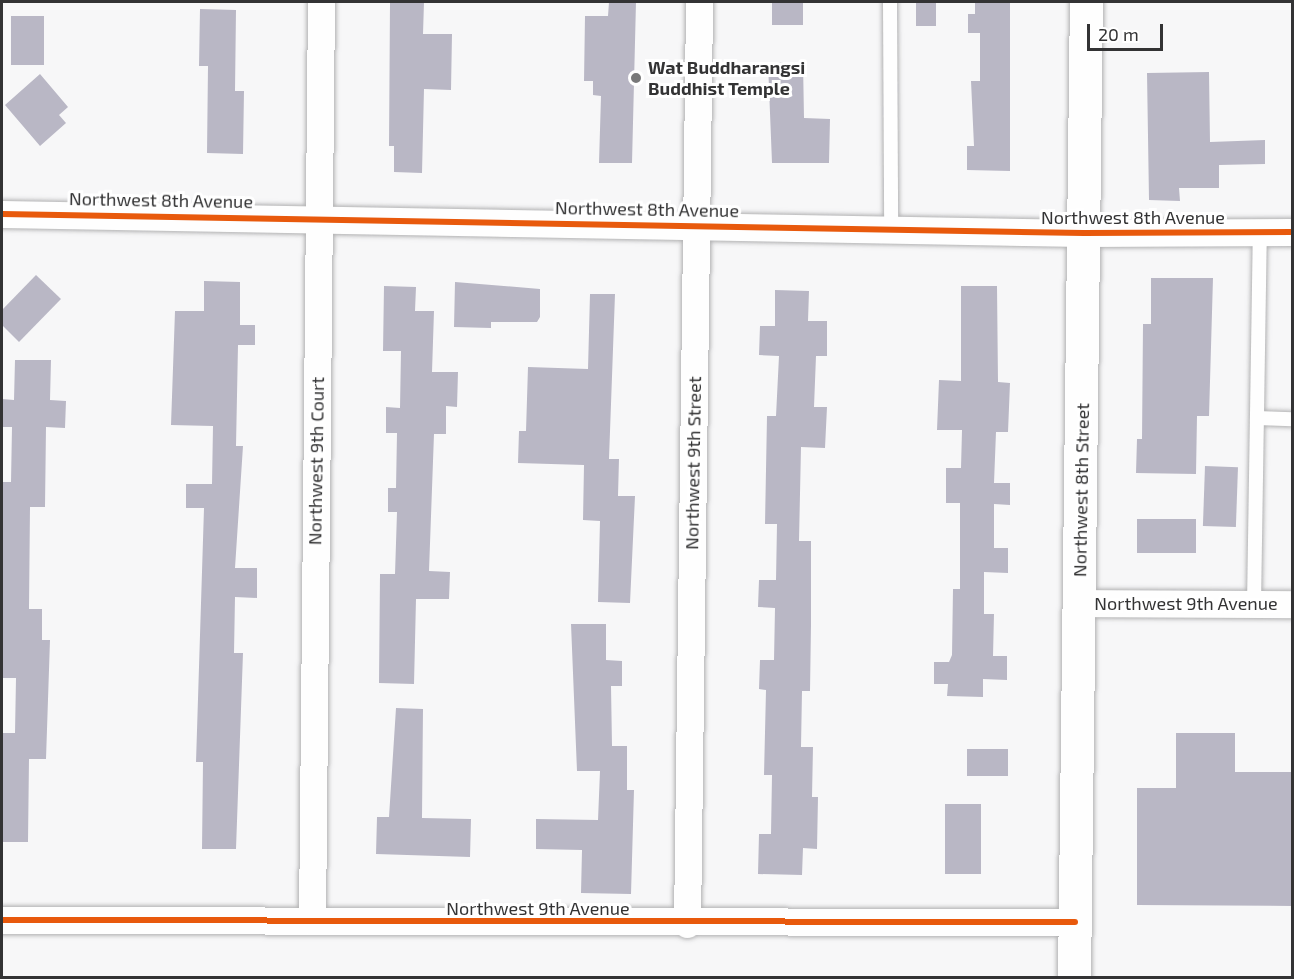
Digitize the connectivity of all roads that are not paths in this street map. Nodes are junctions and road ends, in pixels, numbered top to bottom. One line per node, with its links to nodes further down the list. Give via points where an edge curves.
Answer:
1 (321, 2): 6 (street, Northwest 9th Court)
2 (699, 2): 7 (street, Northwest 9th Street)
3 (890, 2): 8 (lane)
4 (1086, 2): 11 (street, Northwest 8th Street)
5 (2, 214): 6 (street, Northwest 8th Avenue)
6 (318, 217): 7 (street, Northwest 8th Avenue); 18 (street, Northwest 9th Court)
7 (697, 225): 8 (street, Northwest 8th Avenue); 20 (street, Northwest 9th Street)
8 (891, 229): 11 (street, Northwest 8th Avenue)
9 (1260, 232): 10 (street, Northwest 8th Avenue); 11 (street, Northwest 8th Avenue); 12 (lane)
10 (1293, 232)
11 (1084, 233): 14 (street, Northwest 8th Street)
12 (1257, 418): 13 (lane); 15 (lane)
13 (1293, 418)
14 (1079, 603): 15 (street, Northwest 9th Avenue); 19 (street, Northwest 8th Street)
15 (1254, 604): 16 (street, Northwest 9th Avenue)
16 (1293, 604)
17 (2, 920): 18 (street, Northwest 9th Avenue)
18 (312, 921): 20 (street, Northwest 9th Avenue)
19 (1075, 922): 20 (street, Northwest 9th Avenue); 21 (street, Northwest 8th Street)
20 (687, 924)
21 (1074, 978)

